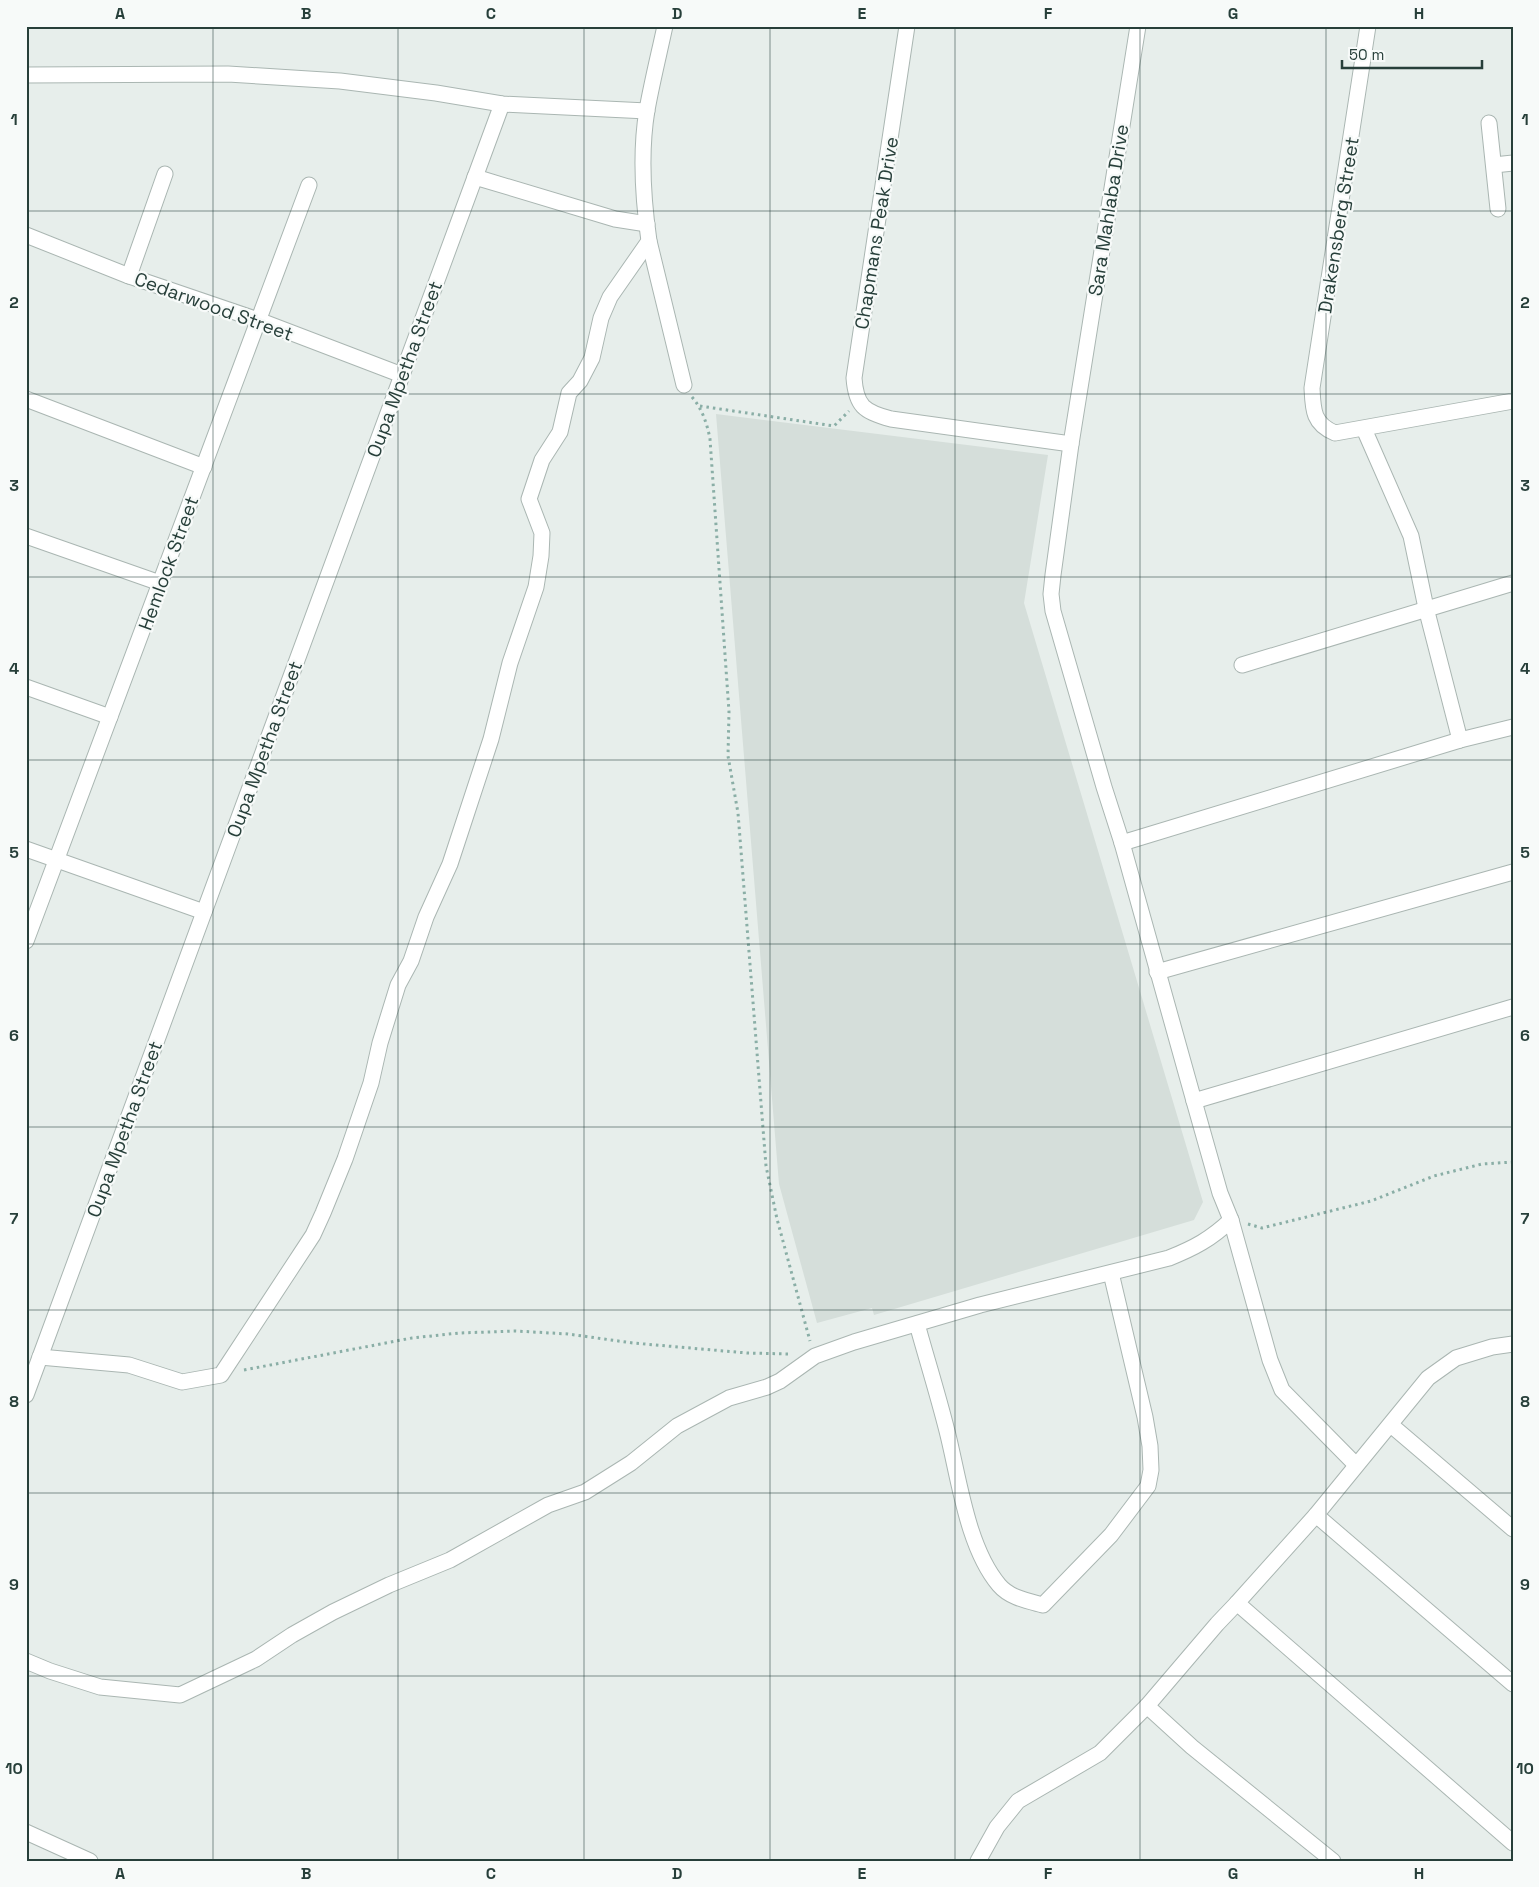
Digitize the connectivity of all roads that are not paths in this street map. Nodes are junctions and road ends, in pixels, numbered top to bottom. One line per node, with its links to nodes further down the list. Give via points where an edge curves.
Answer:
1 (664, 26): 7 (street)
2 (907, 26): 25 (street, Chapmans Peak Drive, via 854,378 855,395 862,406 875,415 891,419)
3 (1138, 26): 25 (street, Sara Mahlaba Drive)
4 (1368, 26): 24 (street, Drakensberg Street, via 1312,388 1313,409 1318,423 1335,433)
5 (26, 75): 6 (street, via 228,74 340,81)
6 (502, 104): 7 (street); 12 (street, Oupa Mpetha Street)
7 (647, 111): 15 (street, via 644,155)
8 (1489, 123): 10 (street)
9 (1513, 162): 10 (street)
10 (1494, 165): 14 (street)
11 (165, 174): 18 (street)
12 (475, 177): 15 (street, via 615,219); 20 (street, Oupa Mpetha Street)
13 (309, 184): 19 (street, Hemlock Street)
14 (1498, 209)
15 (646, 224): 17 (street)
16 (26, 235): 18 (street, Cedarwood Street)
17 (649, 241): 21 (street); 49 (street, via 610,297 601,318 592,358 580,381 569,393 560,432 542,460 529,499 542,533 536,587 510,663 491,740 464,823 411,961 398,986 371,1083 324,1214 221,1375 182,1382 129,1366)
18 (129, 276): 19 (street, Cedarwood Street)
19 (258, 320): 20 (street, Cedarwood Street); 26 (street, Hemlock Street)
20 (402, 375): 40 (street, Oupa Mpetha Street)
21 (684, 385)
22 (26, 399): 26 (street)
23 (1513, 401): 24 (street)
24 (1364, 429): 30 (street, via 1411,536)
25 (1071, 444): 36 (street, Sara Mahlaba Drive, via 1053,574 1053,611)
26 (204, 467): 28 (street, Hemlock Street)
27 (26, 536): 28 (street)
28 (160, 582): 33 (street, Hemlock Street)
29 (1513, 583): 30 (street)
30 (1426, 608): 31 (street); 35 (street)
31 (1242, 665)
32 (26, 687): 33 (street)
33 (110, 717): 38 (street, Hemlock Street)
34 (1513, 727): 35 (street)
35 (1460, 740): 36 (street)
36 (1122, 843): 42 (street, Sara Mahlaba Drive)
37 (26, 849): 38 (street)
38 (57, 860): 40 (street); 41 (street, Hemlock Street)
39 (1513, 872): 42 (street)
40 (204, 912): 49 (street, Oupa Mpetha Street)
41 (26, 941)
42 (1158, 972): 44 (street, Sara Mahlaba Drive)
43 (1513, 1007): 44 (street)
44 (1194, 1101): 45 (street, Sara Mahlaba Drive)
45 (1230, 1220): 46 (street, via 1194,1248 1169,1258); 52 (street, Sara Mahlaba Drive, via 1270,1360 1282,1390)
46 (1111, 1272): 47 (street); 47 (street, via 1145,1417 1150,1446 1148,1486 1110,1535 1043,1605 1019,1599 1000,1586 980,1553)
47 (917, 1324): 56 (street, via 815,1356 780,1381 729,1398 676,1426 631,1464 585,1492 548,1505 450,1560 333,1612 256,1659 180,1695 100,1688)
48 (1513, 1344): 51 (street, via 1456,1358 1428,1378)
49 (40, 1357): 50 (street, Oupa Mpetha Street)
50 (26, 1395)
51 (1391, 1424): 52 (street); 54 (street)
52 (1356, 1465): 53 (street)
53 (1316, 1515): 55 (street); 57 (street)
54 (1513, 1529)
55 (1237, 1603): 58 (street); 60 (street)
56 (26, 1661)
57 (1513, 1684)
58 (1147, 1706): 62 (street, via 1100,1753 1018,1801 997,1827); 63 (street, via 1192,1747)
59 (26, 1832): 61 (street)
60 (1513, 1843)
61 (90, 1861)
62 (978, 1861)
63 (1333, 1861)

